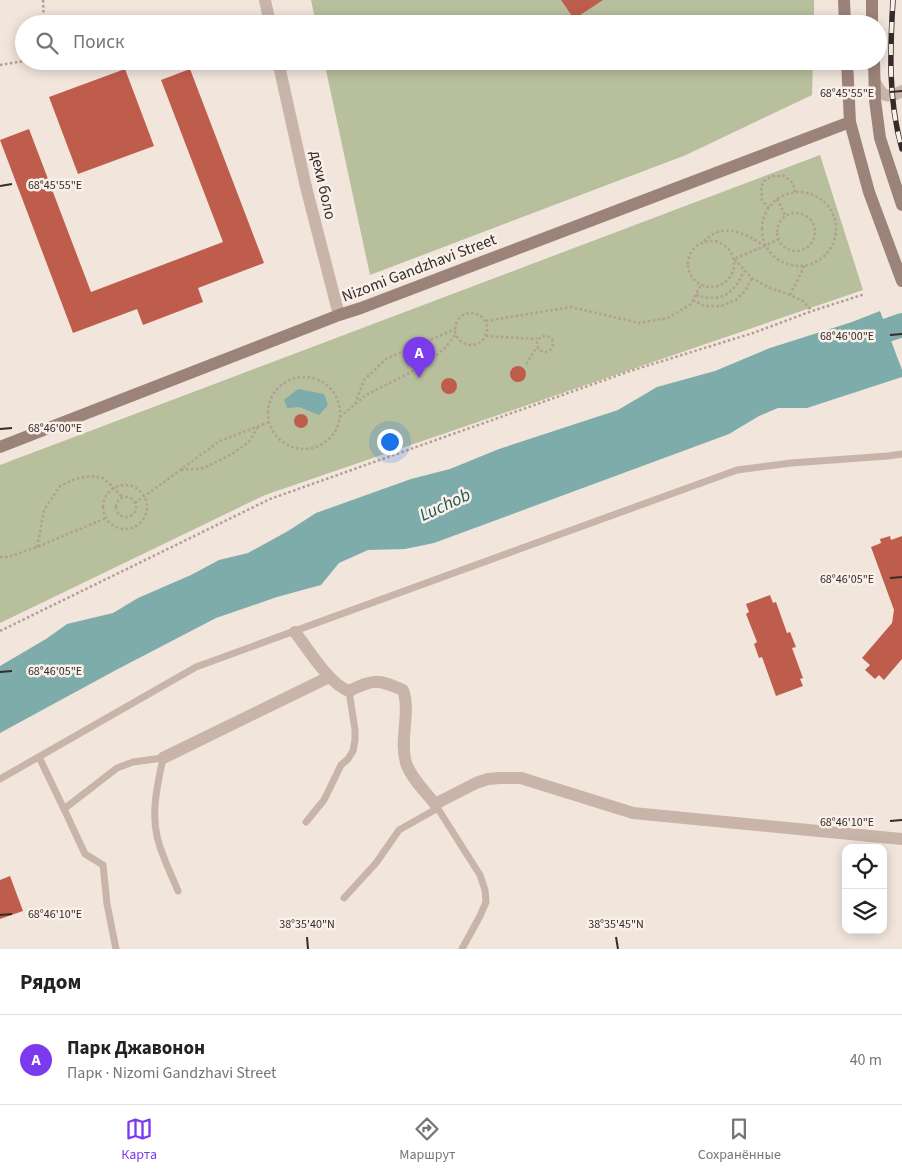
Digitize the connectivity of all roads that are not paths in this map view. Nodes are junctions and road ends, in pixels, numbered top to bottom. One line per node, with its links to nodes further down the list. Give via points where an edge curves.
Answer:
1 (264, 0): 4 (street)
2 (844, 0): 5 (street)
3 (872, 0): 6 (street)
4 (268, 15)
5 (845, 15)
6 (872, 15)
7 (280, 70): 15 (street, дехи боло)
8 (847, 70): 12 (street)
9 (874, 70): 10 (street)
10 (875, 82): 11 (street, via 885,95 892,96); 13 (street, via 880,138)
11 (902, 91)
12 (850, 122): 14 (street, via 869,192); 15 (street, Nizomi Gandzhavi Street)
13 (902, 205)
14 (902, 281)
15 (339, 315): 16 (street, Nizomi Gandzhavi Street)
16 (0, 447)
17 (902, 454): 18 (lane, via 737,470)
18 (295, 632): 19 (street); 21 (lane, via 196,667)
19 (329, 677): 20 (street); 22 (street)
20 (349, 691): 24 (street, via 378,681 403,690 406,699 406,762 411,774); 26 (lane, via 355,730 353,751 341,765 324,800)
21 (39, 757): 23 (lane); 25 (lane)
22 (163, 758): 25 (lane, via 117,768); 28 (lane, via 154,804 156,834)
23 (0, 779)
24 (437, 806): 27 (street, via 476,783 488,779 521,778 633,813); 29 (lane, via 399,830 376,863); 32 (lane, via 480,875 485,890 486,902)
25 (64, 809): 30 (lane, via 85,854 103,865)
26 (306, 822)
27 (902, 839)
28 (178, 891)
29 (344, 898)
30 (114, 949): 31 (lane)
31 (121, 949)
32 (462, 949)

